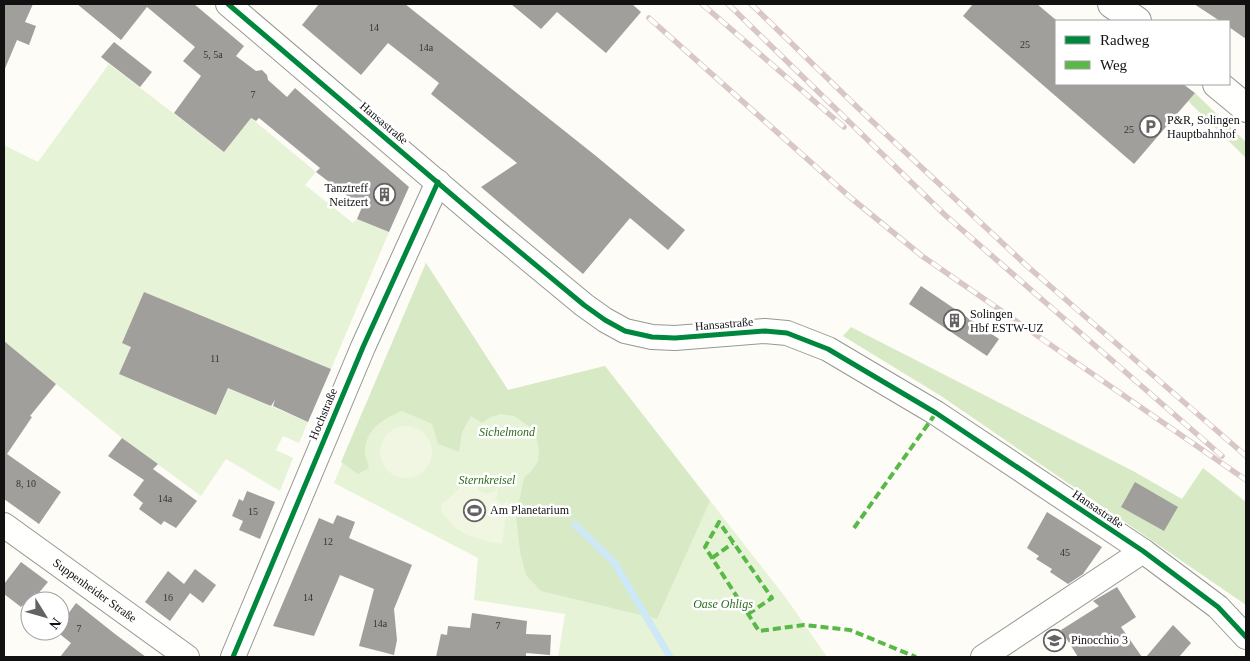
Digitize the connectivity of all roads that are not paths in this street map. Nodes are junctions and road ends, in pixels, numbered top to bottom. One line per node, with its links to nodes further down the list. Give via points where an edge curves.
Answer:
1 (228, 4): 10 (street, Hansastraße)
2 (1112, 4): 4 (street)
3 (1136, 4): 5 (street)
4 (1136, 20)
5 (1159, 20)
6 (1230, 78): 8 (street)
7 (1218, 85): 9 (street)
8 (1246, 92)
9 (1246, 108)
10 (438, 182): 12 (street, Hansastraße, via 584,305 625,331 675,338 765,331 787,333 811,341 936,413); 15 (street, Hochstraße, via 363,347)
11 (4, 525): 14 (street, Suppenheider Straße)
12 (1143, 551): 13 (street, Hansastraße, via 1218,607); 16 (street)
13 (1246, 637)
14 (187, 657)
15 (233, 657)
16 (983, 657)

